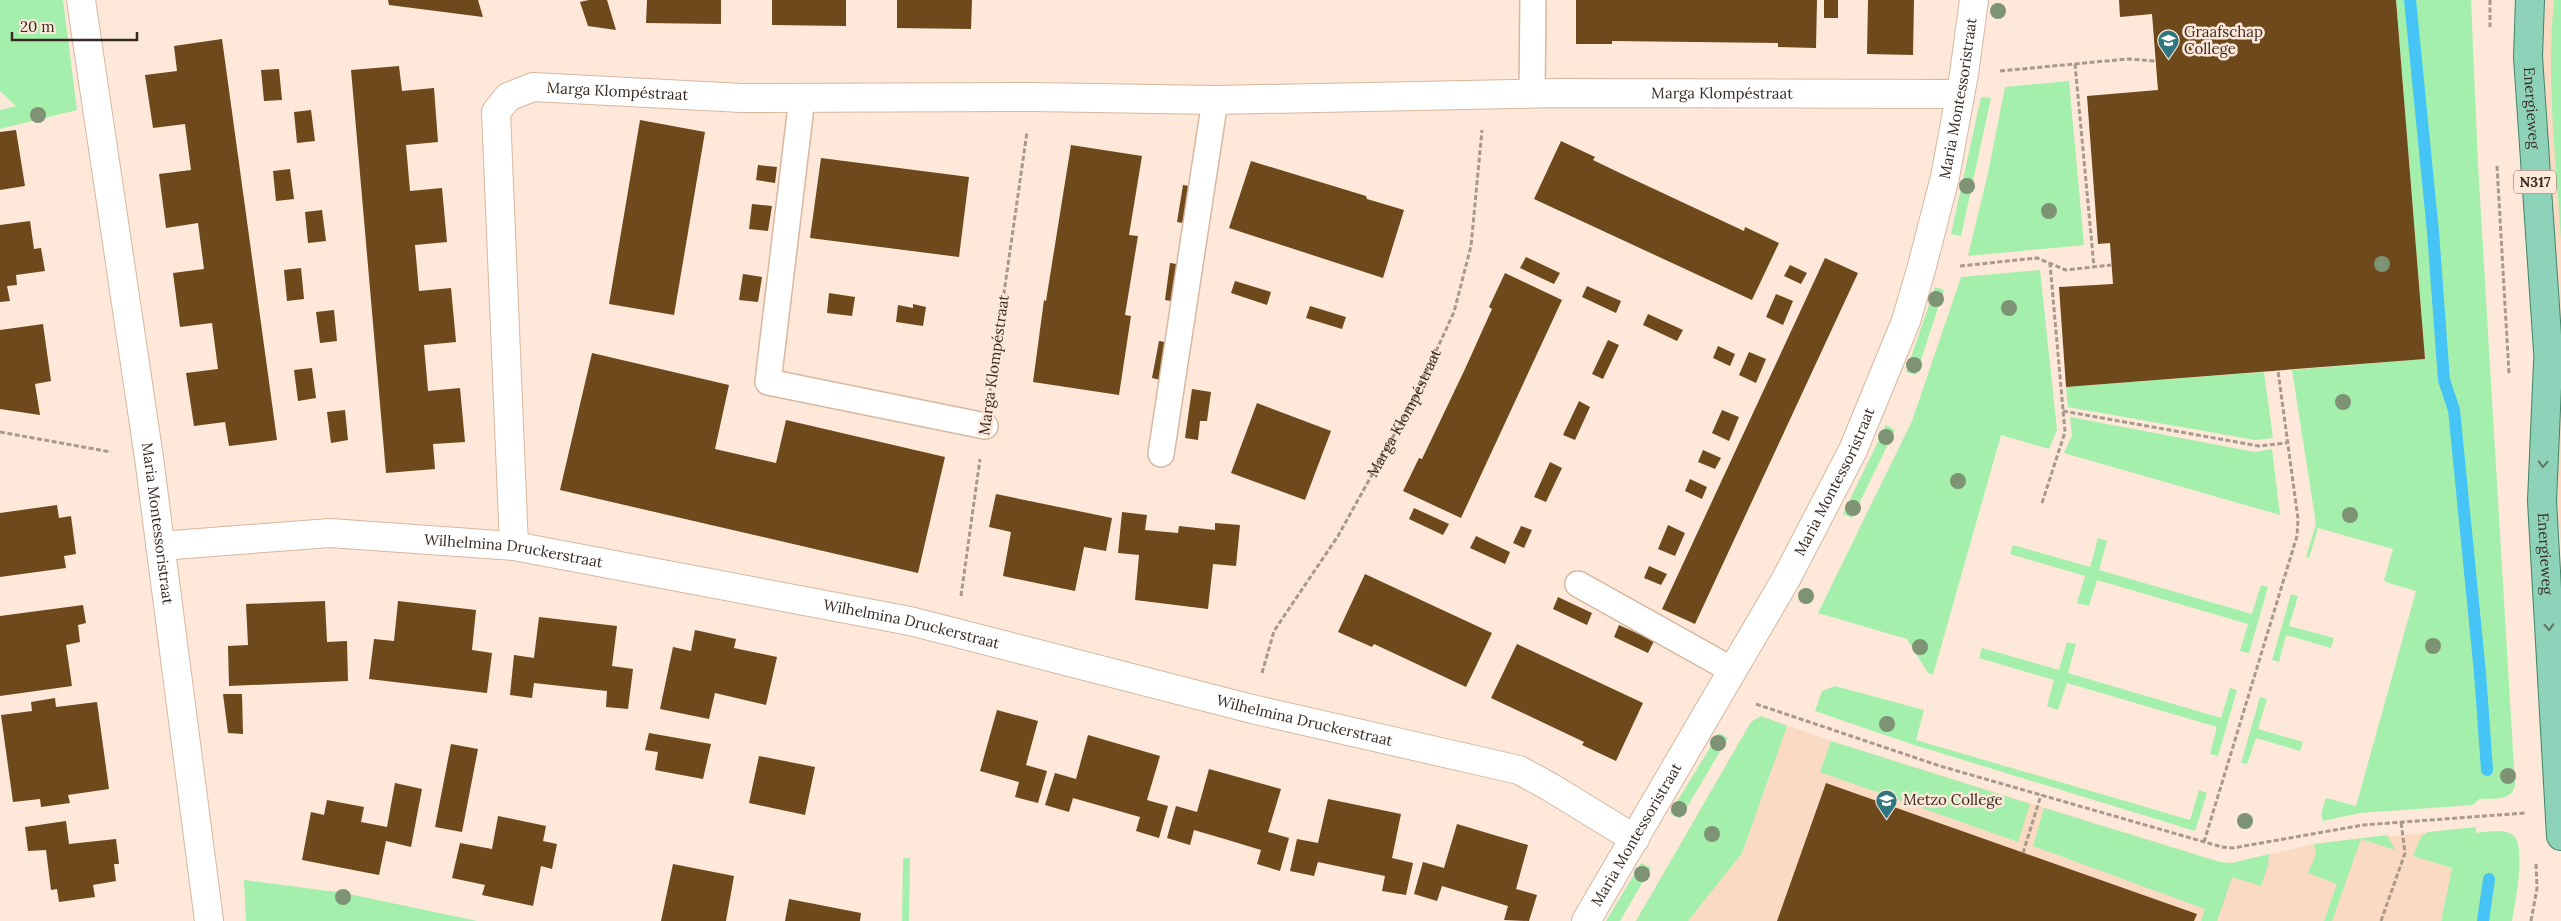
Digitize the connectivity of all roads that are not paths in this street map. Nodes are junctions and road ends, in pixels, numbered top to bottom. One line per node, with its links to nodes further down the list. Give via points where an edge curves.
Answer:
1 (81, 0): 13 (street, Maria Montessoristraat)
2 (1533, 0): 6 (lane)
3 (1974, 0): 5 (street, Maria Montessoristraat)
4 (2530, 0): 9 (main road, Energieweg / N317, via 2528,57)
5 (1962, 84): 6 (street, Marga Klompéstraat); 16 (street, Maria Montessoristraat, via 1945,177 1906,321 1853,450 1786,579)
6 (1532, 94): 8 (street, Marga Klompéstraat)
7 (802, 98): 8 (street, Marga Klompéstraat); 10 (lane, via 768,382); 14 (street, Marga Klompéstraat, via 533,88 508,97 496,112)
8 (1215, 100): 12 (lane)
9 (2548, 363): 11 (main road, Energieweg / N317); 17 (main road, Energieweg / N317, one-way to 17, via 2542,501)
10 (985, 426)
11 (2561, 449)
12 (1161, 454)
13 (160, 546): 14 (street, Wilhelmina Druckerstraat, via 330,533); 19 (street, Maria Montessoristraat)
14 (514, 546): 18 (street, Wilhelmina Druckerstraat, via 910,622 1252,709 1519,770)
15 (1578, 584): 16 (lane)
16 (1726, 681): 18 (street, Maria Montessoristraat)
17 (2561, 836)
18 (1635, 839): 20 (street, Maria Montessoristraat)
19 (209, 921)
20 (1586, 921)

